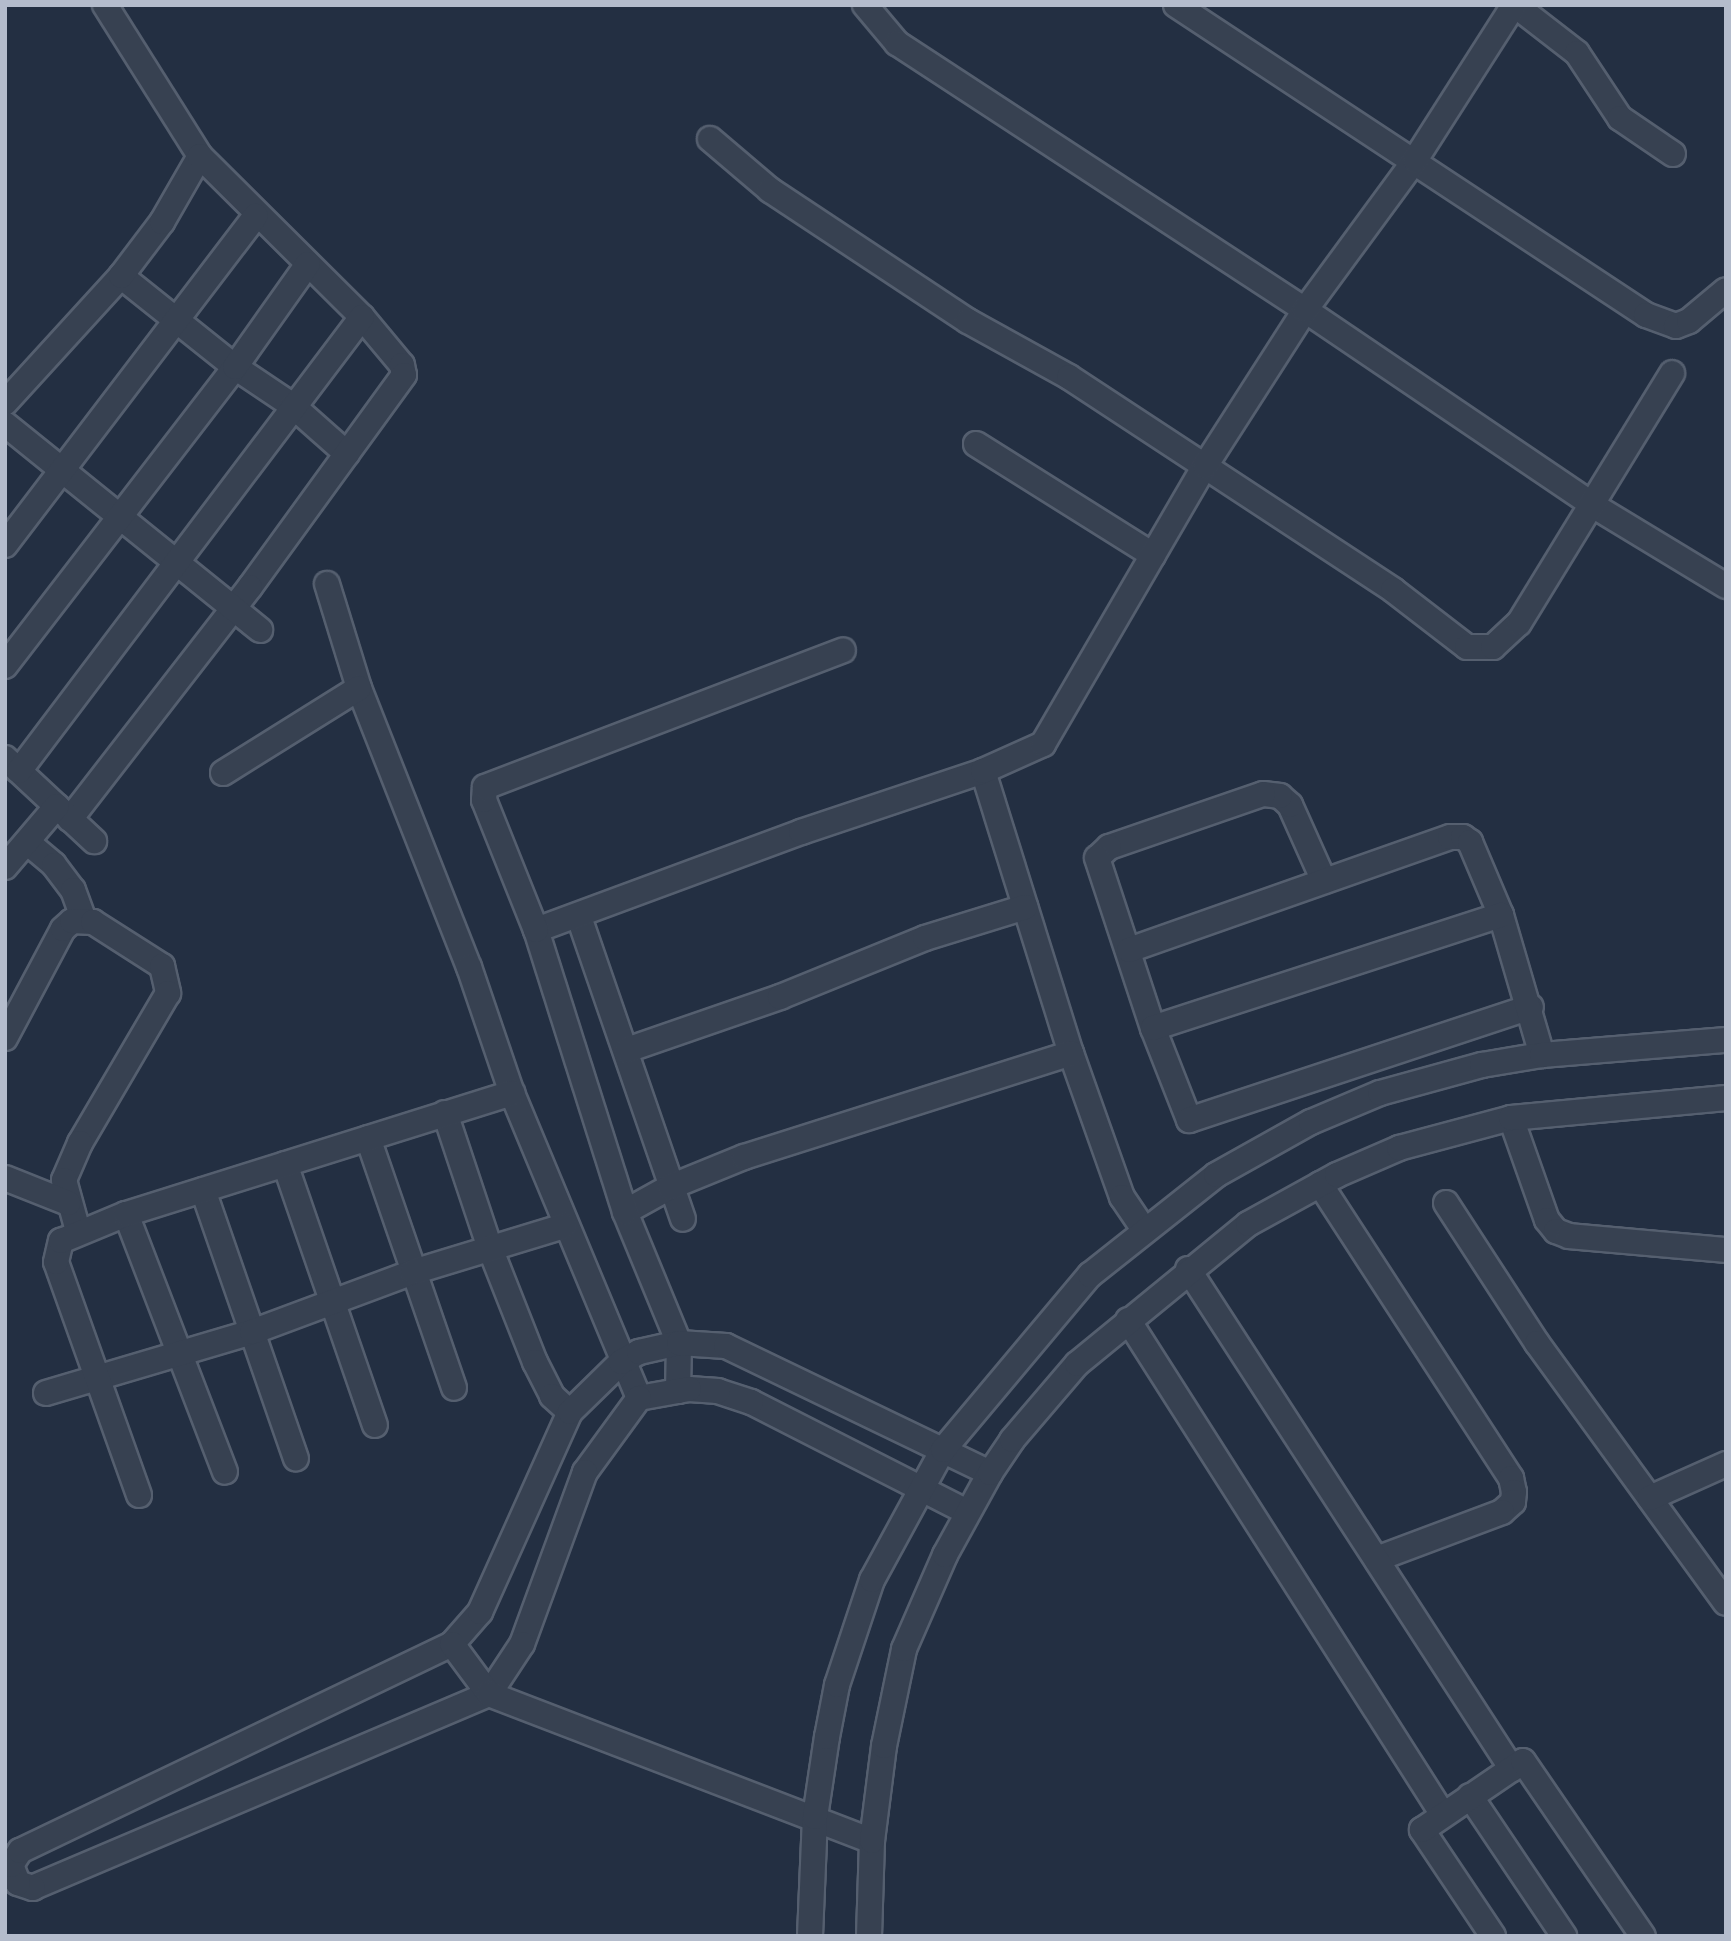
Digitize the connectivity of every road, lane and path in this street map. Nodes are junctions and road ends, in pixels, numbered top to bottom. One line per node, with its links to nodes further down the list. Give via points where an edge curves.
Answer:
1 (105, 5): 7 (street)
2 (865, 5): 13 (street, via 897,43)
3 (1176, 5): 8 (street)
4 (1515, 5): 6 (street, via 1577,53 1620,118); 8 (street)
5 (710, 139): 22 (street, via 769,190 933,298 1069,377)
6 (1673, 154)
7 (200, 156): 9 (street); 11 (street, via 162,222)
8 (1415, 160): 12 (street, via 1599,287 1664,323 1676,326 1689,321); 13 (street)
9 (256, 216): 10 (street); 15 (street)
10 (308, 264): 14 (street); 16 (street)
11 (121, 276): 15 (street); 19 (street)
12 (1726, 290)
13 (1305, 310): 22 (street); 24 (street)
14 (362, 317): 18 (street); 21 (street, via 402,365 404,375)
15 (179, 323): 16 (street); 23 (street)
16 (235, 368): 18 (street); 25 (street)
17 (1672, 373): 24 (street)
18 (293, 406): 21 (street); 28 (street)
19 (6, 420): 23 (street)
20 (976, 444): 27 (street)
21 (347, 454): 31 (street)
22 (1205, 466): 24 (street, via 1393,590 1453,640 1481,650 1507,638 1519,623); 27 (street)
23 (62, 470): 25 (street); 26 (street)
24 (1594, 506): 30 (street)
25 (121, 517): 28 (street); 34 (street)
26 (5, 545)
27 (1153, 555): 37 (street, via 1043,744)
28 (175, 561): 31 (street); 36 (street)
29 (327, 584): 35 (street)
30 (1726, 586)
31 (233, 607): 32 (street); 39 (street)
32 (260, 630)
33 (843, 650): 48 (street, via 489,782 484,800)
34 (5, 666)
35 (359, 688): 38 (street); 57 (street, via 469,967)
36 (12, 764): 39 (street)
37 (982, 771): 44 (street); 46 (street, via 743,852)
38 (223, 773)
39 (64, 812): 40 (street); 41 (street)
40 (94, 841)
41 (27, 842): 42 (street); 47 (street, via 61,874)
42 (5, 867)
43 (1324, 881): 45 (street, via 1457,836 1470,842); 49 (street); 49 (street, via 1290,805 1280,796 1262,794 1109,847 1102,850 1097,864)
44 (1026, 907): 54 (street, via 925,938 779,997); 55 (street)
45 (1501, 915): 50 (street); 51 (street)
46 (579, 917): 48 (street); 54 (street)
47 (83, 918): 52 (street, via 63,929); 67 (street, via 162,966 168,993 69,1166 64,1180)
48 (536, 930): 69 (street)
49 (1129, 950): 51 (street)
50 (1531, 1007): 51 (street, via 1195,1121 1182,1111); 56 (street)
51 (1153, 1028)
52 (5, 1038)
53 (1726, 1040): 56 (street)
54 (627, 1050): 65 (street)
55 (1071, 1053): 65 (street, via 744,1157); 73 (street, via 1122,1197)
56 (1542, 1055): 73 (street, via 1434,1077 1311,1122 1216,1175)
57 (512, 1093): 59 (street); 72 (street)
58 (1726, 1098): 60 (street)
59 (445, 1114): 61 (street); 75 (street)
60 (1511, 1118): 64 (street, via 1399,1148); 76 (street, via 1547,1220 1556,1231 1569,1236)
61 (368, 1138): 62 (street); 78 (street)
62 (285, 1164): 66 (street); 79 (street)
63 (5, 1178): 67 (street)
64 (1320, 1184): 77 (street, via 1248,1224); 101 (street, via 1511,1478 1514,1492 1513,1502 1502,1511)
65 (670, 1187): 69 (street); 71 (street)
66 (203, 1189): 70 (street); 81 (street)
67 (68, 1203): 74 (street)
68 (1446, 1203): 99 (street, via 1537,1343)
69 (625, 1212): 82 (street)
70 (126, 1214): 74 (street); 83 (street)
71 (683, 1219)
72 (564, 1226): 75 (street); 84 (street)
73 (1144, 1230): 92 (street, via 1090,1275)
74 (78, 1231): 85 (street, via 61,1241 56,1262)
75 (490, 1248): 78 (street); 90 (street, via 545,1383)
76 (1726, 1250)
77 (1188, 1269): 80 (street); 101 (street)
78 (413, 1272): 79 (street); 86 (street)
79 (333, 1300): 81 (street); 91 (street)
80 (1128, 1320): 96 (street, via 1051,1393); 107 (street)
81 (252, 1332): 83 (street); 93 (street)
82 (679, 1343): 84 (street, via 639,1352); 87 (street); 92 (street, via 726,1346)
83 (180, 1353): 85 (street); 95 (street)
84 (621, 1362): 89 (street); 90 (street)
85 (99, 1378): 88 (street); 98 (street)
86 (454, 1388)
87 (678, 1391): 89 (street); 97 (street, via 718,1391 751,1402)
88 (46, 1393)
89 (639, 1398): 104 (street, via 585,1472 522,1644)
90 (569, 1412): 103 (street, via 480,1612)
91 (375, 1425)
92 (943, 1450): 96 (street); 97 (street)
93 (296, 1458)
94 (1726, 1464): 99 (street)
95 (226, 1472)
96 (990, 1473): 100 (street)
97 (918, 1490): 100 (street); 108 (street, via 872,1580 837,1685)
98 (139, 1495)
99 (1650, 1498): 102 (street)
100 (967, 1511): 109 (street, via 904,1649 884,1746)
101 (1376, 1559): 105 (street)
102 (1726, 1603)
103 (452, 1644): 104 (street); 104 (street, via 20,1852 11,1860 18,1883 33,1888)
104 (489, 1694): 108 (street)
105 (1512, 1769): 106 (street); 114 (street, via 1523,1761)
106 (1470, 1796): 107 (street); 113 (street)
107 (1442, 1813): 112 (street, via 1422,1830)
108 (815, 1817): 109 (street); 110 (street)
109 (872, 1841): 111 (street)
110 (810, 1936)
111 (869, 1936)
112 (1493, 1936)
113 (1564, 1936)
114 (1643, 1936)

